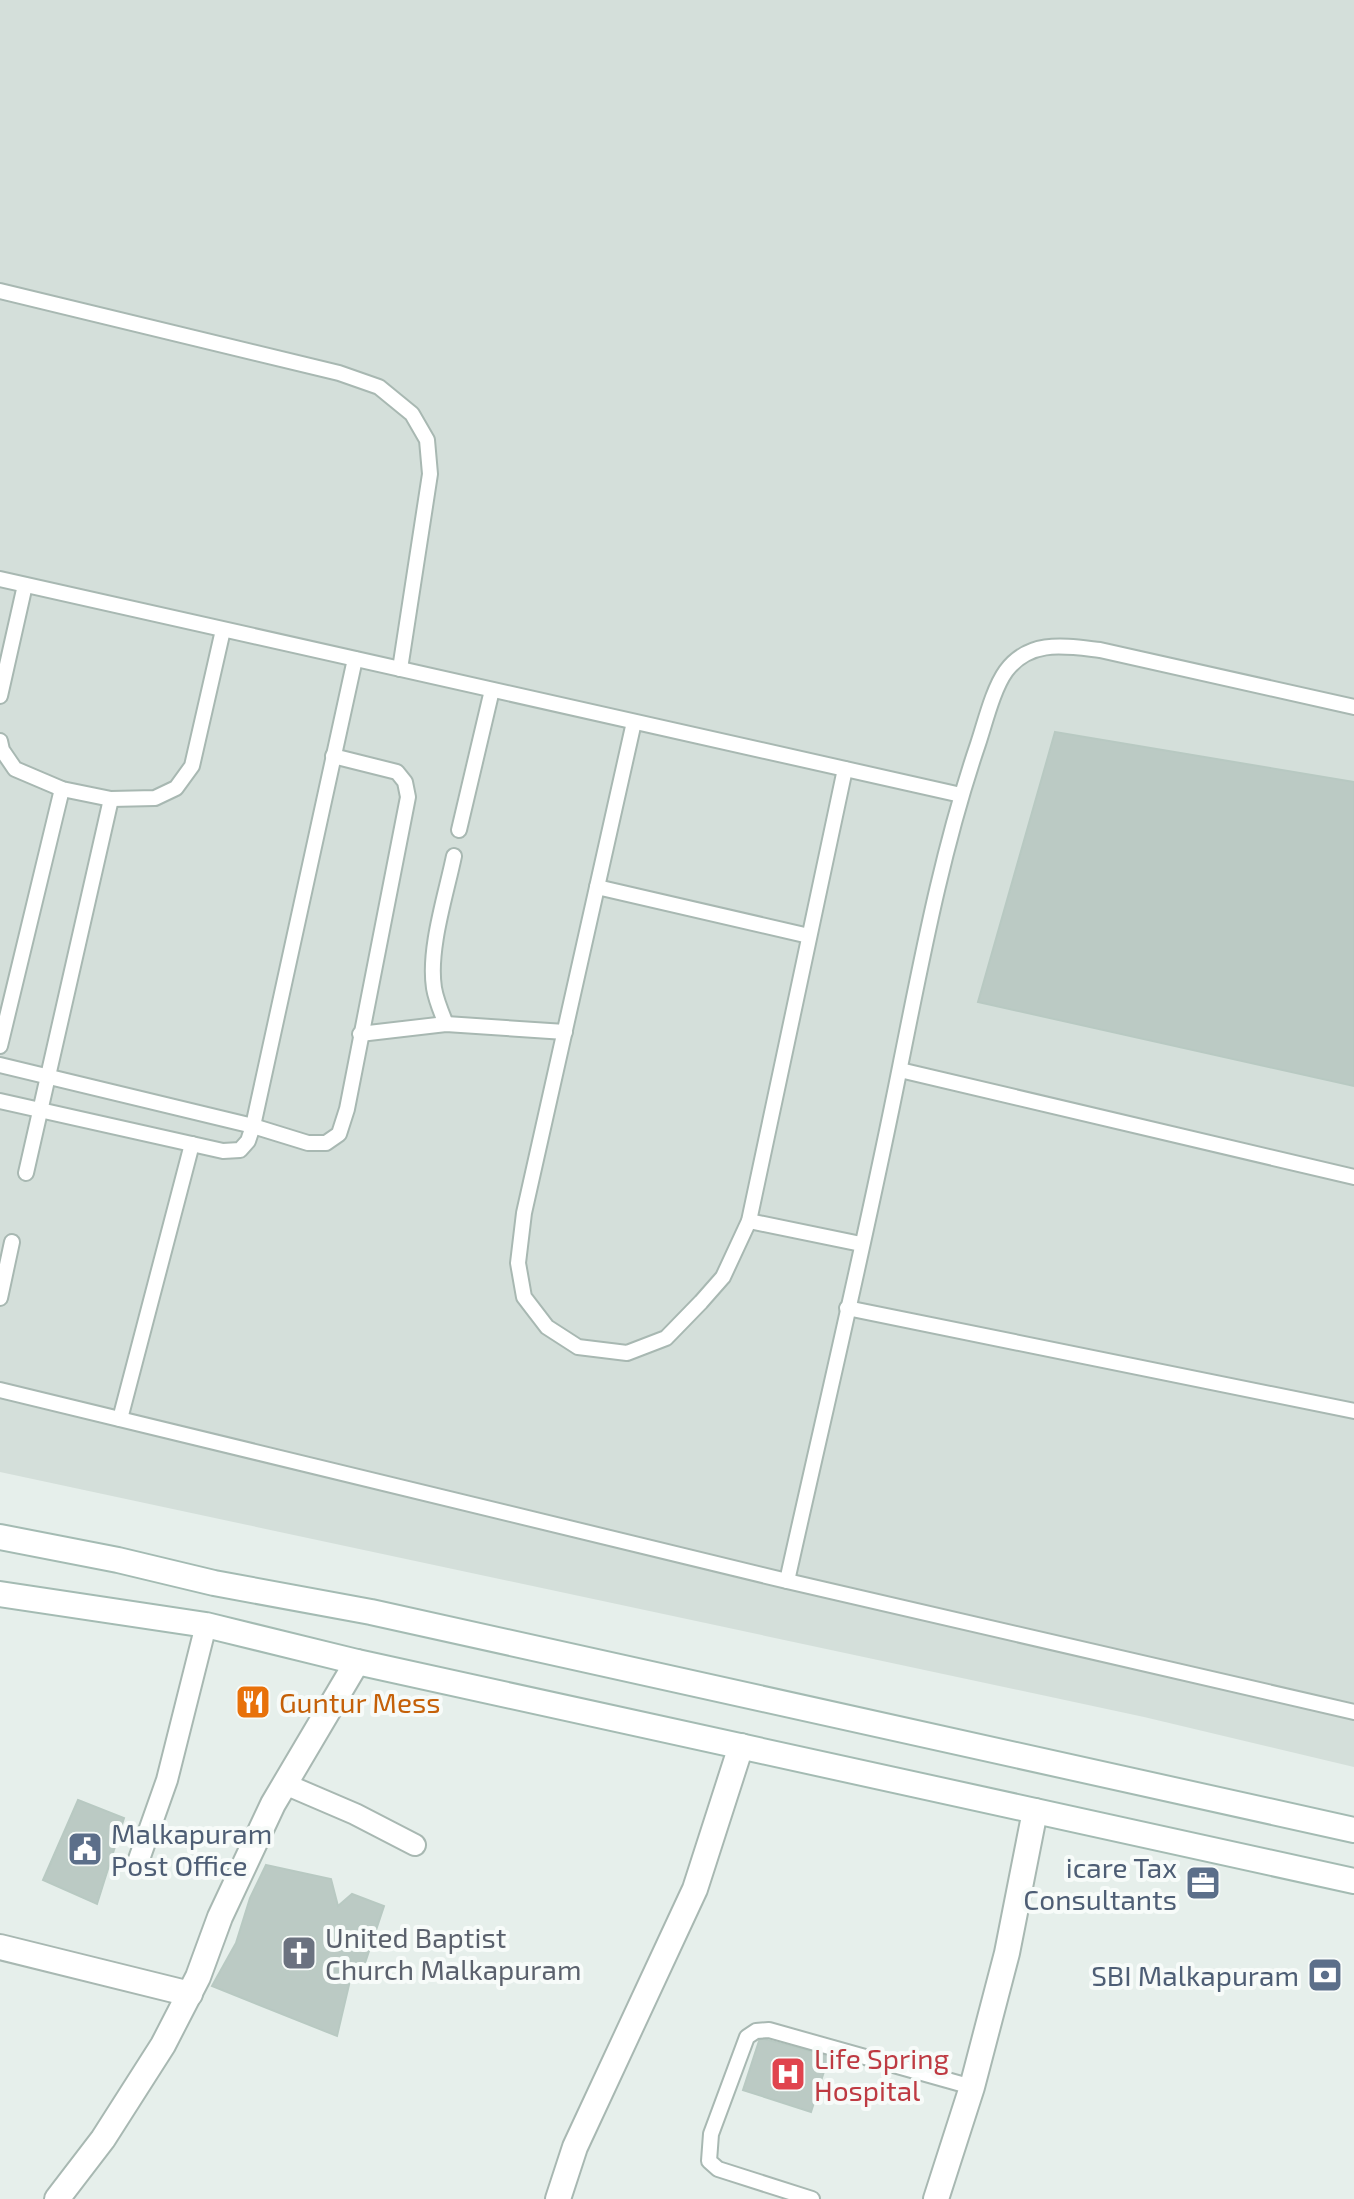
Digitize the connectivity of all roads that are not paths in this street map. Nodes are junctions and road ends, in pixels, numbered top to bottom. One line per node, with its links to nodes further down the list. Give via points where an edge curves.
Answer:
1 (0, 291): 6 (lane, via 339,373 379,387 412,414 427,440 430,474)
2 (0, 579): 3 (lane)
3 (25, 585): 4 (lane); 8 (lane)
4 (223, 630): 5 (lane); 16 (lane, via 192,766 176,788 155,798)
5 (355, 659): 6 (lane); 12 (lane)
6 (400, 669): 7 (lane)
7 (492, 690): 10 (lane); 17 (lane)
8 (0, 696)
9 (1354, 707): 15 (lane, via 1100,650 1060,645 1031,649 1006,672)
10 (634, 722): 13 (lane); 19 (lane)
11 (0, 741): 14 (lane, via 15,769)
12 (333, 756): 23 (lane, via 397,772 408,797); 30 (lane)
13 (845, 769): 15 (lane); 20 (lane)
14 (62, 789): 16 (lane); 24 (lane)
15 (961, 795): 26 (lane, via 924,942)
16 (111, 799): 27 (lane)
17 (459, 830)
18 (454, 856): 21 (lane, via 433,972)
19 (597, 887): 20 (lane); 22 (lane)
20 (809, 936): 34 (lane)
21 (446, 1024): 22 (lane); 23 (lane)
22 (565, 1032): 34 (lane, via 524,1213 518,1263 524,1297 547,1327 578,1347 627,1353 666,1338 723,1277)
23 (360, 1034): 30 (lane, via 339,1134 326,1143 308,1143)
24 (0, 1046)
25 (0, 1065): 27 (lane)
26 (900, 1070): 33 (lane); 36 (lane)
27 (48, 1075): 29 (lane); 30 (lane)
28 (0, 1101): 29 (lane)
29 (39, 1110): 31 (lane); 32 (lane)
30 (253, 1126): 31 (lane, via 240,1150)
31 (192, 1144): 41 (lane)
32 (26, 1173)
33 (1354, 1177)
34 (749, 1221): 36 (lane)
35 (12, 1242): 37 (lane)
36 (861, 1244): 38 (lane)
37 (0, 1298)
38 (847, 1308): 40 (lane); 43 (lane)
39 (0, 1390): 41 (lane)
40 (1354, 1411)
41 (120, 1419): 43 (lane)
42 (0, 1537): 51 (main road, via 371,1612)
43 (787, 1581): 47 (lane)
44 (0, 1594): 45 (main road)
45 (206, 1625): 46 (main road); 53 (street, via 167,1780)
46 (357, 1662): 48 (main road); 49 (main road)
47 (1354, 1712)
48 (741, 1746): 50 (main road); 59 (main road, via 695,1889 575,2147)
49 (285, 1784): 52 (street); 56 (main road, via 220,1917)
50 (1035, 1811): 54 (main road); 57 (main road, via 1007,1953)
51 (1354, 1830)
52 (415, 1845)
53 (138, 1862)
54 (1354, 1881)
55 (0, 1947): 56 (main road)
56 (190, 1994): 58 (main road, via 103,2139)
57 (972, 2087): 60 (lane, via 769,2030 747,2037 711,2134 709,2161 718,2169); 61 (main road)
58 (57, 2199)
59 (558, 2199)
60 (812, 2199)
61 (936, 2199)

